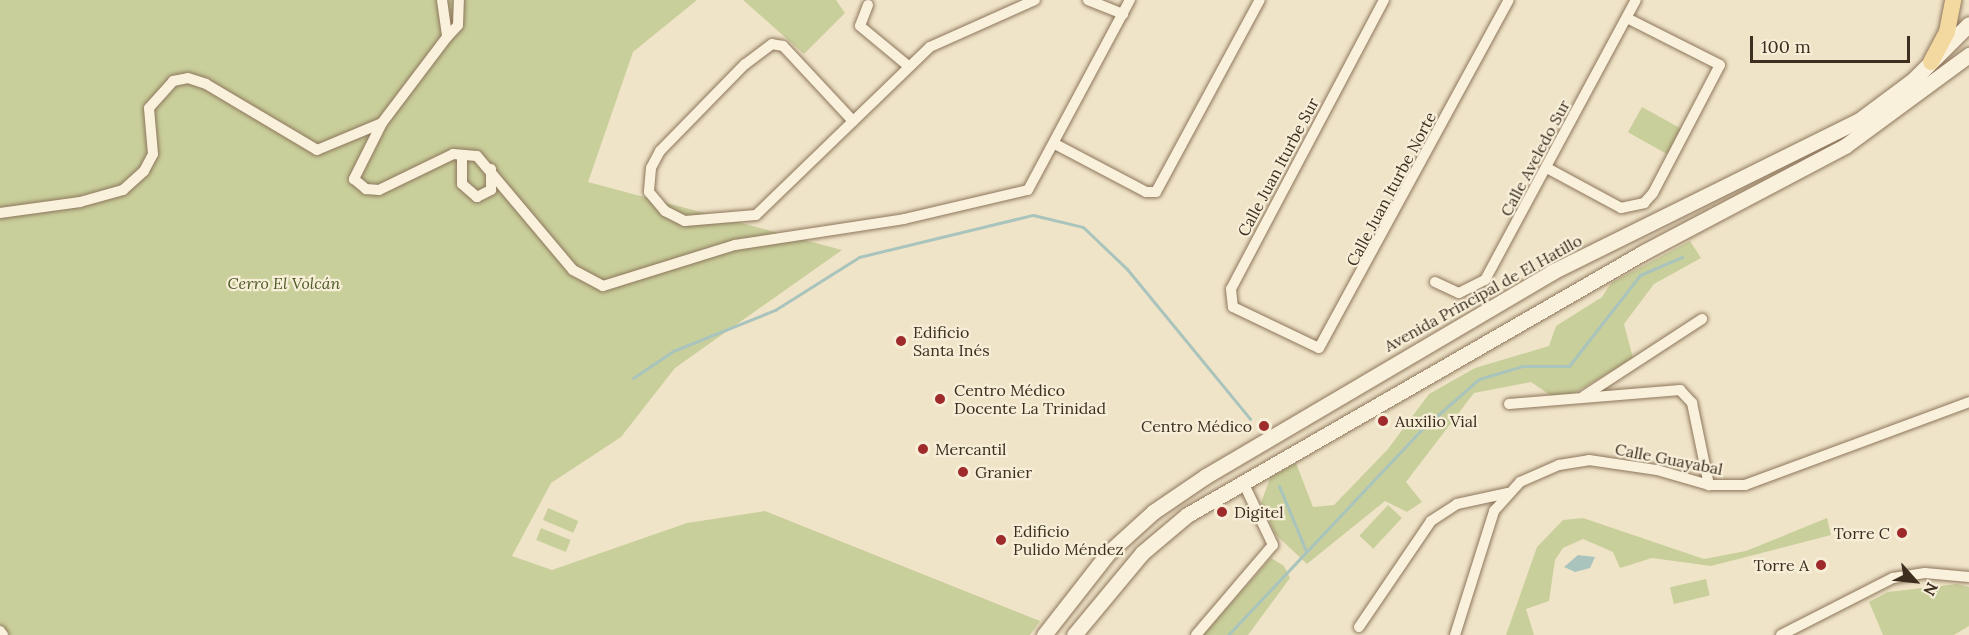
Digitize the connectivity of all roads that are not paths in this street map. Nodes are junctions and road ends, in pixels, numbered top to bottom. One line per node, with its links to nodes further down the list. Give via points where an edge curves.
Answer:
1 (442, 0): 15 (street)
2 (459, 0): 15 (street, via 458,25)
3 (1035, 0): 18 (street, via 945,39)
4 (1088, 0): 12 (street)
5 (1130, 0): 12 (street)
6 (1260, 0): 21 (street, via 1156,192 1146,192)
7 (1384, 0): 28 (street, Calle Juan Iturbe Sur, via 1231,289 1233,307)
8 (1509, 0): 28 (street, Calle Juan Iturbe Norte, via 1325,345 1319,348)
9 (1636, 0): 13 (street, Calle Aveledo Sur)
10 (1953, 0): 17 (main road, via 1947,32)
11 (868, 5): 18 (street, via 860,27)
12 (1123, 14): 21 (street)
13 (1627, 18): 23 (street, Calle Aveledo Sur); 23 (street, via 1720,65 1653,193 1644,203 1621,208)
14 (1969, 24): 17 (main road, Avenida Principal de El Hatillo)
15 (447, 37): 20 (street)
16 (1968, 55): 32 (main road, via 1845,146 1644,252)
17 (1931, 62): 39 (main road, Avenida Principal de El Hatillo, via 1876,109 1832,136 1552,272 1206,476 1153,512 1108,553)
18 (908, 65): 19 (street)
19 (853, 121): 19 (street, via 756,215 685,221 665,211 650,192 651,168 660,151 745,64 772,44 783,46)
20 (382, 123): 22 (street, via 354,179 366,189 380,190); 25 (street, via 317,150 206,84 188,78 173,81 149,108 153,154 144,171 123,190 80,202)
21 (1055, 144): 24 (street, via 1037,181 1018,195 735,245 603,286 573,270)
22 (462, 155): 24 (street, via 477,156); 24 (street, via 462,184 477,197 491,190)
23 (1547, 168): 26 (street, Calle Aveledo Sur, via 1485,280 1459,293)
24 (491, 169)
25 (0, 213)
26 (1435, 282)
27 (1701, 319): 29 (street)
28 (1277, 328)
29 (1581, 398): 31 (street); 33 (street, via 1680,390 1692,403)
30 (1969, 402): 33 (street, Calle Guayabal, via 1745,485)
31 (1509, 404)
32 (1241, 483): 40 (main road, via 1187,515 1142,553); 41 (street, via 1274,544)
33 (1709, 485): 34 (street, Calle Guayabal, via 1657,470 1589,460 1559,465)
34 (1508, 494): 36 (street, via 1457,504 1431,521); 42 (street, Calle Guayabal, via 1489,523)
35 (1969, 577): 43 (street, via 1933,573 1893,578)
36 (1359, 627)
37 (0, 631): 38 (street)
38 (3, 635)
39 (1044, 635)
40 (1074, 635)
41 (1196, 635)
42 (1455, 635)
43 (1781, 635)

